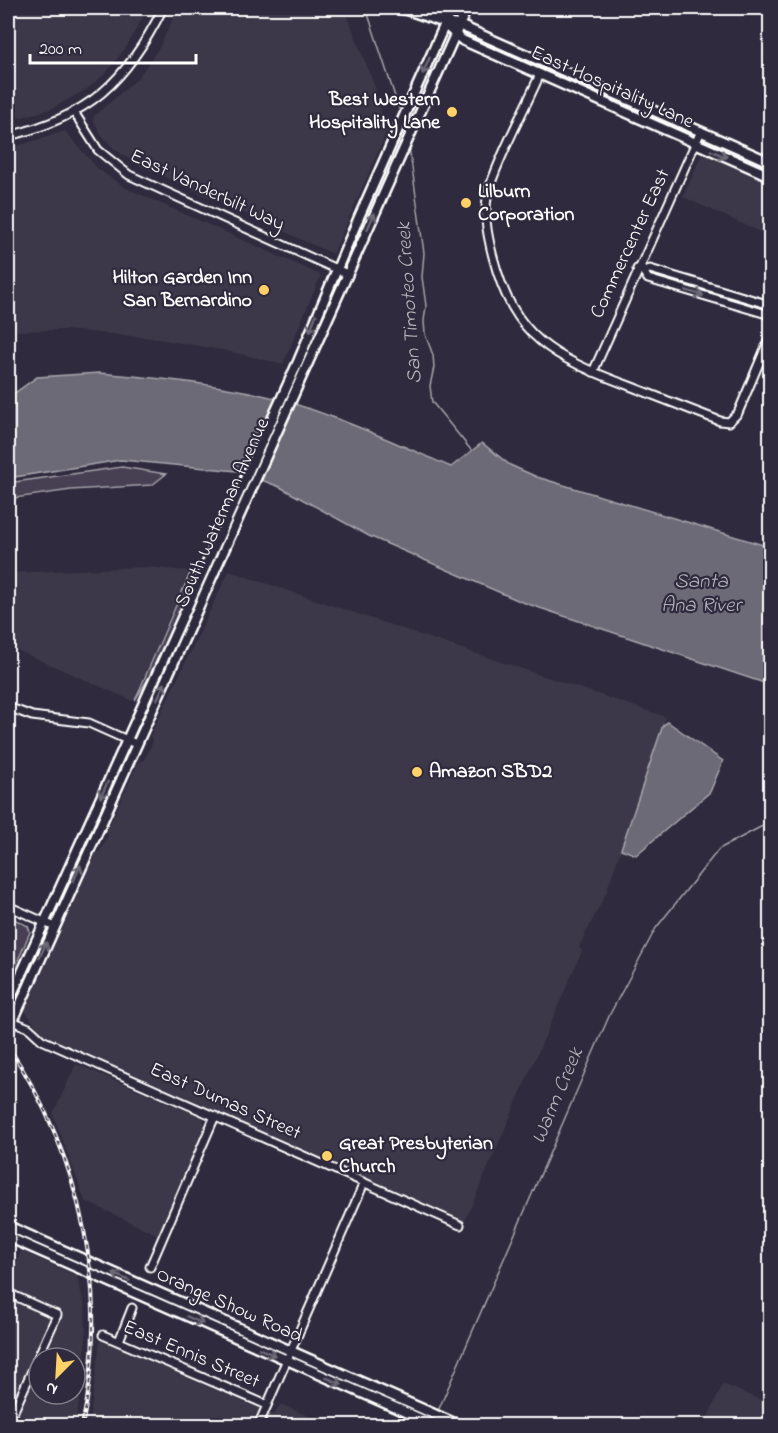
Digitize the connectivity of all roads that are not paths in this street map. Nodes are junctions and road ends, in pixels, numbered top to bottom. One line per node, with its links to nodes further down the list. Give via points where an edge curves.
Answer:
1 (163, 8): 11 (street, via 120,78)
2 (397, 8): 7 (main road, East Hospitality Lane)
3 (452, 8): 7 (main road, South Waterman Avenue)
4 (467, 8): 8 (main road, South Waterman Avenue)
5 (763, 8): 6 (highway)
6 (771, 10)
7 (444, 24): 8 (main road, East Hospitality Lane); 9 (main road, East Hospitality Lane); 17 (main road, South Waterman Avenue, one-way to 17)
8 (459, 25): 9 (main road, South Waterman Avenue); 12 (main road, East Hospitality Lane)
9 (455, 36): 10 (main road, East Hospitality Lane); 19 (main road, South Waterman Avenue, one-way to 9)
10 (540, 74): 14 (main road, East Hospitality Lane); 23 (street, via 489,187 486,227 508,302 534,337 561,358)
11 (75, 112): 13 (street); 17 (street, East Vanderbilt Way, via 98,150 129,175)
12 (701, 131): 14 (street, Commercenter East); 15 (main road, East Hospitality Lane)
13 (8, 136)
14 (695, 144): 16 (main road, East Hospitality Lane, one-way to 16); 18 (street, Commercenter East)
15 (771, 162)
16 (771, 176)
17 (337, 269): 19 (street, East Vanderbilt Way); 24 (main road, South Waterman Avenue, one-way to 24)
18 (640, 270): 20 (street, via 650,269); 21 (street, one-way to 21, via 648,279); 23 (street, Commercenter East)
19 (347, 274): 24 (main road, South Waterman Avenue)
20 (771, 305)
21 (771, 315)
22 (771, 337): 23 (street, via 738,413 729,422 720,422)
23 (593, 372)
24 (289, 394): 25 (main road, South Waterman Avenue)
25 (221, 547): 27 (main road, South Waterman Avenue); 28 (main road, South Waterman Avenue, one-way to 25)
26 (8, 707): 27 (street, via 32,716 89,723)
27 (127, 740): 28 (street); 30 (main road, South Waterman Avenue, one-way to 30)
28 (136, 744): 31 (main road, South Waterman Avenue, one-way to 28)
29 (8, 906): 30 (street)
30 (43, 921): 31 (street); 32 (main road, South Waterman Avenue)
31 (53, 926): 33 (main road, South Waterman Avenue, one-way to 31)
32 (8, 1003)
33 (12, 1021): 34 (main road, South Waterman Avenue); 35 (street, East Dumas Street, via 42,1040)
34 (8, 1032)
35 (215, 1116): 36 (street, East Dumas Street); 40 (street)
36 (364, 1183): 37 (street, East Dumas Street); 45 (street)
37 (460, 1225)
38 (8, 1226): 45 (main road, Orange Show Road, one-way to 38)
39 (8, 1237): 45 (main road, Orange Show Road, one-way to 45)
40 (150, 1267)
41 (8, 1293): 48 (street, via 57,1315)
42 (132, 1308): 44 (street)
43 (103, 1335): 44 (street, East Ennis Street)
44 (118, 1341): 46 (street, East Ennis Street)
45 (288, 1356): 46 (street); 47 (main road, Orange Show Road)
46 (267, 1405): 49 (street)
47 (435, 1421): 50 (main road, Orange Show Road)
48 (8, 1424)
49 (258, 1425)
50 (461, 1425)

